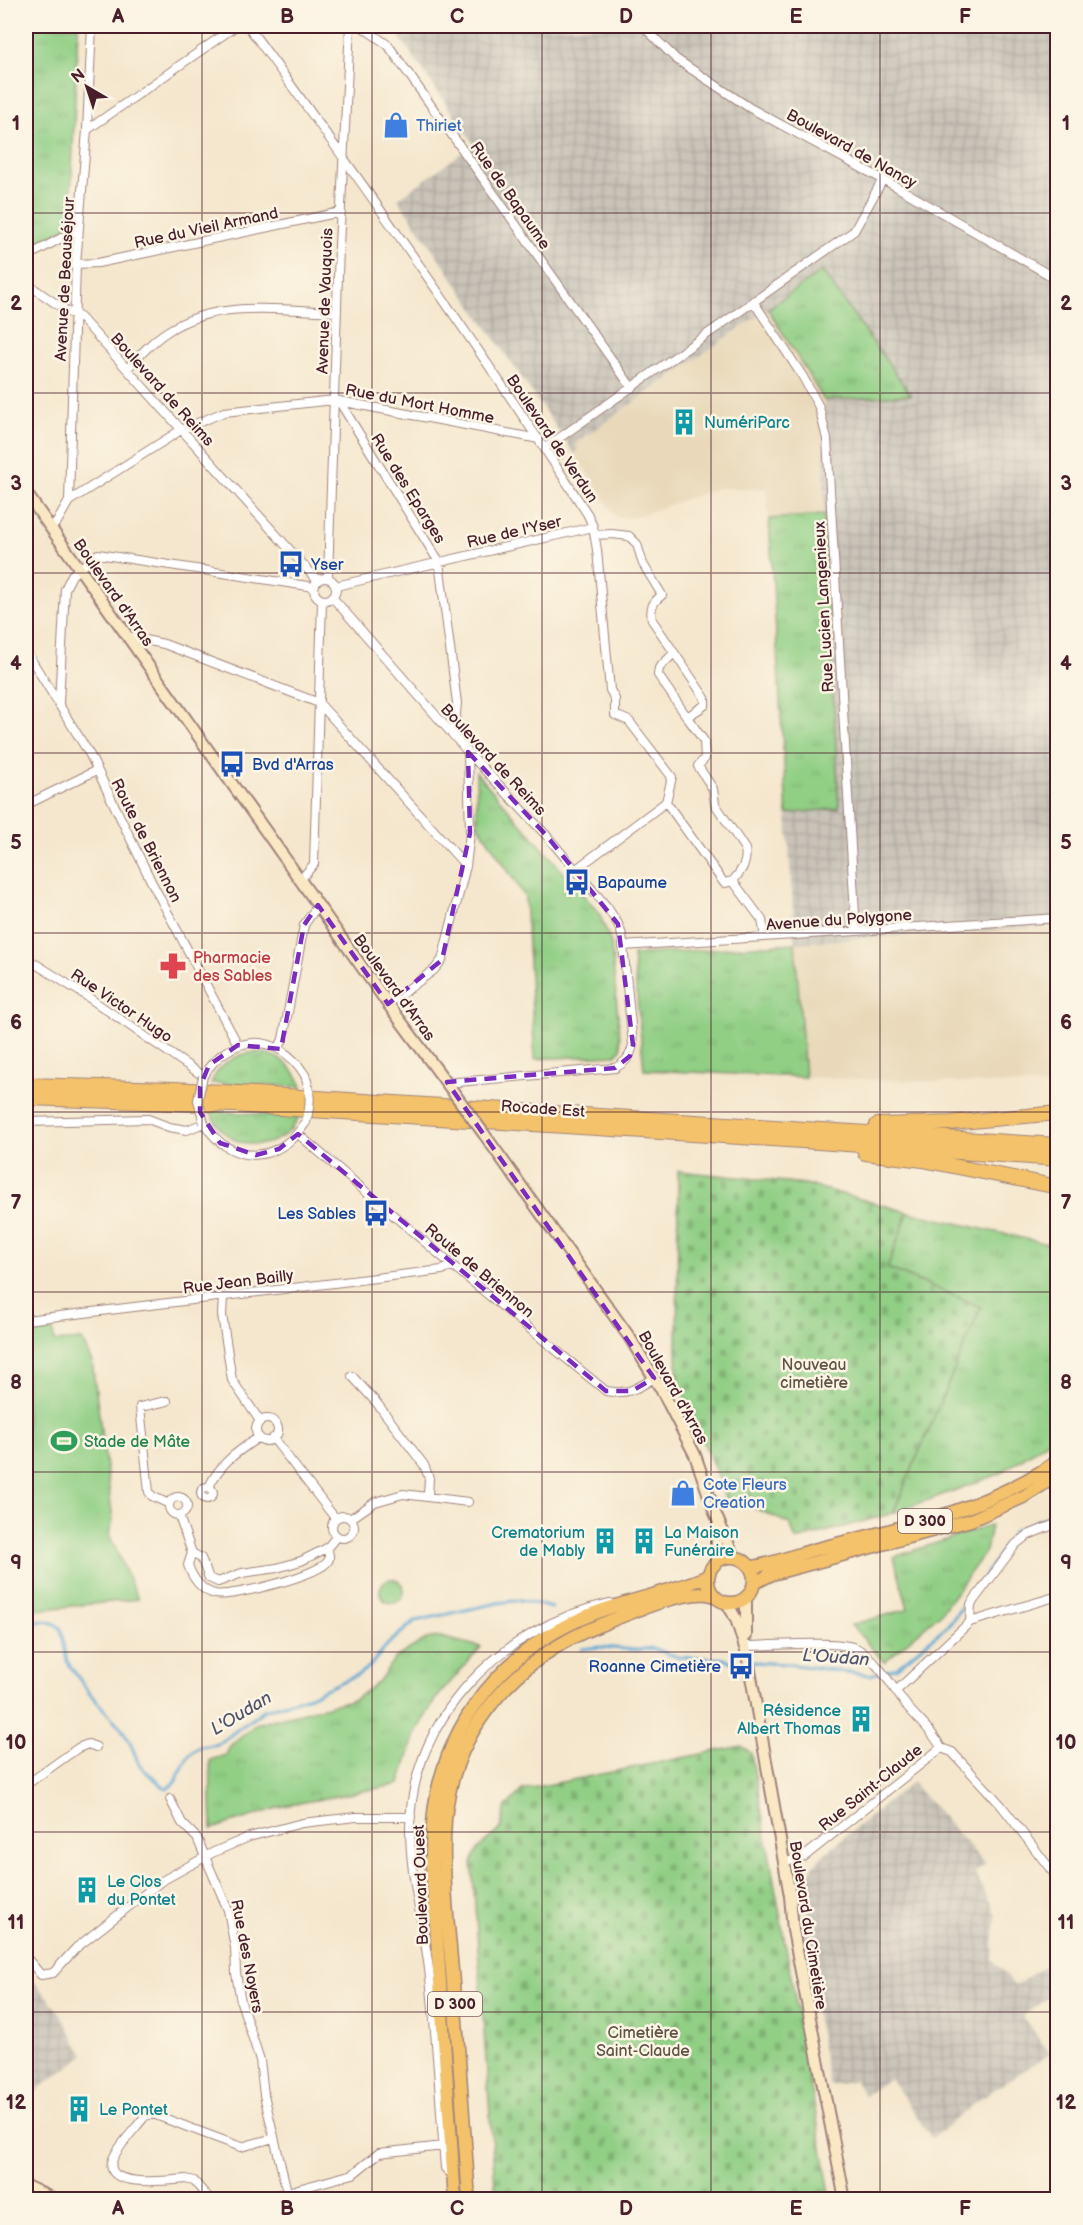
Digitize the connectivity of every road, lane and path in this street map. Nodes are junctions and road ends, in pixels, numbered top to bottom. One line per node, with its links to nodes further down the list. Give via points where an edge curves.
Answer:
1 (92, 26): 7 (street, Avenue de Beauséjour)
2 (236, 26): 7 (street)
3 (248, 26): 8 (street, Boulevard de Verdun)
4 (350, 26): 8 (street, Avenue de Vauquois)
5 (361, 26): 20 (street, Rue de Bapaume, via 388,45)
6 (643, 26): 9 (street, Boulevard de Nancy, via 676,59 750,108)
7 (87, 130): 11 (street, Avenue de Beauséjour)
8 (343, 158): 10 (street, Avenue de Vauquois); 23 (street, Boulevard de Verdun)
9 (883, 179): 14 (street, Boulevard de Nancy); 16 (street, via 854,231)
10 (341, 212): 13 (street, Rue du Vieil Armand, via 98,263); 17 (street, Avenue de Vauquois)
11 (78, 229): 12 (street); 13 (street, Avenue de Beauséjour)
12 (26, 257)
13 (76, 264): 18 (street, Avenue de Beauséjour)
14 (1058, 280)
15 (26, 283): 18 (street, Boulevard de Reims)
16 (753, 301): 20 (street); 53 (street, Rue Lucien Langenieux, via 809,387 827,439)
17 (337, 312): 19 (street, via 245,308 200,316 168,330); 21 (street, Avenue de Vauquois)
18 (74, 315): 19 (street, Boulevard de Reims); 26 (street, Avenue de Beauséjour)
19 (127, 369): 22 (street, Boulevard de Reims)
20 (632, 388): 24 (street)
21 (336, 401): 22 (street, Rue du Mort Homme, via 224,412); 23 (street, Rue du Mort Homme); 29 (street, Rue des Eparges); 31 (street, Avenue de Vauquois)
22 (182, 430): 26 (street, Rue du Mort Homme); 32 (street, Boulevard de Reims)
23 (539, 439): 24 (street, Boulevard de Verdun)
24 (545, 448): 28 (street, Boulevard de Verdun)
25 (26, 494): 27 (main road, Boulevard d'Arras)
26 (69, 501): 27 (street)
27 (51, 528): 30 (main road, Boulevard d'Arras)
28 (594, 531): 29 (street, Rue de l'Yser); 38 (street, Rue de l'Yser, via 629,536 637,544 643,564 662,595 652,603 652,620); 45 (street, Boulevard de Verdun, via 615,715 629,721 672,777)
29 (439, 562): 33 (street, Rue de l'Yser); 42 (street, Rue des Eparges, via 456,703)
30 (80, 569): 32 (street, via 98,554); 36 (main road, Boulevard d'Arras); 40 (street, via 65,589)
31 (328, 578): 32 (street); 33 (street)
32 (315, 584): 35 (street, via 314,594)
33 (336, 586): 34 (street)
34 (332, 597): 35 (street); 42 (street, Boulevard de Reims)
35 (322, 600): 39 (street)
36 (126, 636): 39 (street, via 164,644); 49 (main road, Boulevard d'Arras)
37 (26, 651): 40 (street, Route de Briennon)
38 (673, 654): 41 (street, via 659,668 658,675); 41 (street, via 705,698 705,705)
39 (319, 703): 47 (street); 49 (street, via 314,864)
40 (59, 704): 44 (street, Route de Briennon)
41 (687, 717): 50 (street, via 704,741 705,758 698,766 713,789 715,804 746,849 744,866)
42 (454, 736): 43 (street, Boulevard de Reims)
43 (468, 752): 47 (street, via 470,833); 48 (street, Boulevard de Reims)
44 (97, 770): 46 (street); 58 (street, Route de Briennon)
45 (666, 802): 48 (street); 50 (street, via 724,883)
46 (26, 805)
47 (466, 866): 57 (street, via 442,960)
48 (575, 870): 55 (street, Boulevard de Reims, via 618,924)
49 (301, 879): 51 (main road, Boulevard d'Arras)
50 (733, 881): 54 (street, via 762,920)
51 (318, 905): 57 (main road, Boulevard d'Arras); 59 (street, via 304,925)
52 (1058, 918): 53 (street, Avenue du Polygone)
53 (856, 931): 54 (street, Avenue du Polygone)
54 (765, 937): 55 (street, Avenue du Polygone)
55 (623, 946): 61 (street, Boulevard de Reims, via 633,1045 623,1064 615,1068)
56 (26, 958): 60 (street, Rue Victor Hugo)
57 (388, 1004): 61 (main road, Boulevard d'Arras)
58 (238, 1045): 59 (street, via 266,1044); 60 (street, via 217,1057)
59 (279, 1048): 68 (street, bridge, via 290,1055 305,1075 310,1098 306,1122)
60 (203, 1076): 66 (street, bridge, via 198,1100)
61 (446, 1083): 77 (main road, Boulevard d'Arras, bridge, via 630,1338)
62 (26, 1085): 67 (highway, Rocade Est, via 174,1089)
63 (26, 1098): 69 (highway, Rocade Est, via 233,1105)
64 (1058, 1113): 67 (highway, via 875,1125)
65 (26, 1122): 66 (street, via 148,1119 187,1130)
66 (204, 1123): 68 (street, via 220,1143 243,1154 268,1153)
67 (855, 1132): 70 (highway, Rocade Est)
68 (298, 1134): 73 (street, Route de Briennon)
69 (818, 1142): 71 (highway, Rocade Est); 72 (highway, via 831,1149 923,1160)
70 (1058, 1145)
71 (1058, 1159)
72 (1058, 1187)
73 (453, 1266): 74 (street, Rue Jean Bailly); 77 (street, Route de Briennon, via 606,1391 632,1391)
74 (223, 1297): 75 (street, Rue Jean Bailly); 79 (street, via 231,1380)
75 (26, 1320)
76 (352, 1376): 84 (street, via 424,1465 429,1478)
77 (654, 1378): 88 (main road, Boulevard d'Arras, via 695,1455)
78 (166, 1401): 87 (street, via 140,1407 149,1492)
79 (260, 1421): 80 (street, via 256,1429); 81 (street, via 269,1419 276,1424 278,1432)
80 (259, 1437): 81 (street, via 267,1441); 86 (street, via 232,1455 220,1466 209,1487 203,1488 202,1496)
81 (273, 1438): 90 (street)
82 (1058, 1461): 98 (main road, D 300, via 1008,1491 971,1506)
83 (1058, 1475): 100 (main road, D 300, via 1023,1497 971,1520 772,1574)
84 (428, 1495): 85 (street); 91 (street, via 403,1494 384,1499)
85 (468, 1502)
86 (187, 1503): 87 (street, via 177,1497); 89 (street, via 186,1512)
87 (169, 1504): 89 (street, via 172,1514)
88 (715, 1513): 96 (main road, Boulevard d'Arras); 97 (main road, Boulevard d'Arras)
89 (179, 1516): 95 (street)
90 (335, 1518): 91 (street); 93 (street, via 331,1526)
91 (350, 1519): 93 (street, via 354,1526 351,1534)
92 (1058, 1523): 106 (street, via 1016,1544 972,1604)
93 (336, 1537): 94 (street)
94 (327, 1548): 95 (street, via 301,1561 218,1582 208,1578 201,1558); 95 (street, via 328,1562 301,1576 216,1595 205,1591 188,1565)
95 (192, 1553)
96 (734, 1557): 97 (main road); 98 (main road)
97 (718, 1560): 99 (main road)
98 (750, 1567): 100 (main road)
99 (708, 1576): 101 (main road); 102 (main road, Boulevard Ouest / D 300)
100 (754, 1583): 104 (main road)
101 (712, 1595): 102 (main road, Boulevard Ouest / D 300); 105 (main road)
102 (666, 1596): 113 (street, via 595,1606 564,1616 514,1644 484,1667 457,1695 440,1723 413,1789); 122 (main road, Boulevard Ouest / D 300, via 594,1614 561,1628 530,1648 494,1680 453,1744 439,1784 432,1867); 129 (main road, Boulevard Ouest / D 300, via 655,1605 570,1638 533,1661 493,1702 476,1728 449,1792 444,1843)
103 (1058, 1596): 106 (street)
104 (746, 1598): 105 (main road); 107 (main road, Boulevard du Cimetière)
105 (727, 1603): 107 (main road, Boulevard du Cimetière)
106 (970, 1622): 108 (street)
107 (747, 1650): 108 (street, via 836,1645 857,1649); 115 (main road, Boulevard du Cimetière)
108 (897, 1690): 110 (street)
109 (96, 1747): 111 (street, via 88,1744 78,1748)
110 (942, 1748): 115 (street, Rue Saint-Claude, via 805,1856); 117 (street, via 952,1752 1001,1805)
111 (26, 1785)
112 (170, 1799): 114 (street, Rue des Noyers)
113 (411, 1816): 114 (street, via 302,1823 249,1838); 121 (street, via 411,1854 430,1975)
114 (205, 1857): 119 (street, via 160,1882 76,1948 53,1973 41,1975); 120 (street, Rue des Noyers, via 231,1921 241,2002 260,2060)
115 (784, 1863): 130 (main road, Boulevard du Cimetière, via 793,1930)
116 (1058, 1863): 117 (street)
117 (1050, 1869): 118 (street)
118 (1058, 1879)
119 (26, 1957)
120 (274, 2138): 124 (street, Rue des Noyers); 126 (street, via 241,2147 153,2114 146,2116 113,2158 116,2174 128,2181 186,2179 194,2181)
121 (444, 2146): 122 (street, via 445,2168); 124 (street, via 379,2153 353,2174)
122 (454, 2177): 128 (main road, Boulevard Ouest / D 300)
123 (26, 2186): 125 (main road)
124 (288, 2195): 127 (street)
125 (49, 2198)
126 (210, 2199)
127 (258, 2199)
128 (455, 2199)
129 (469, 2199)
130 (845, 2199)

